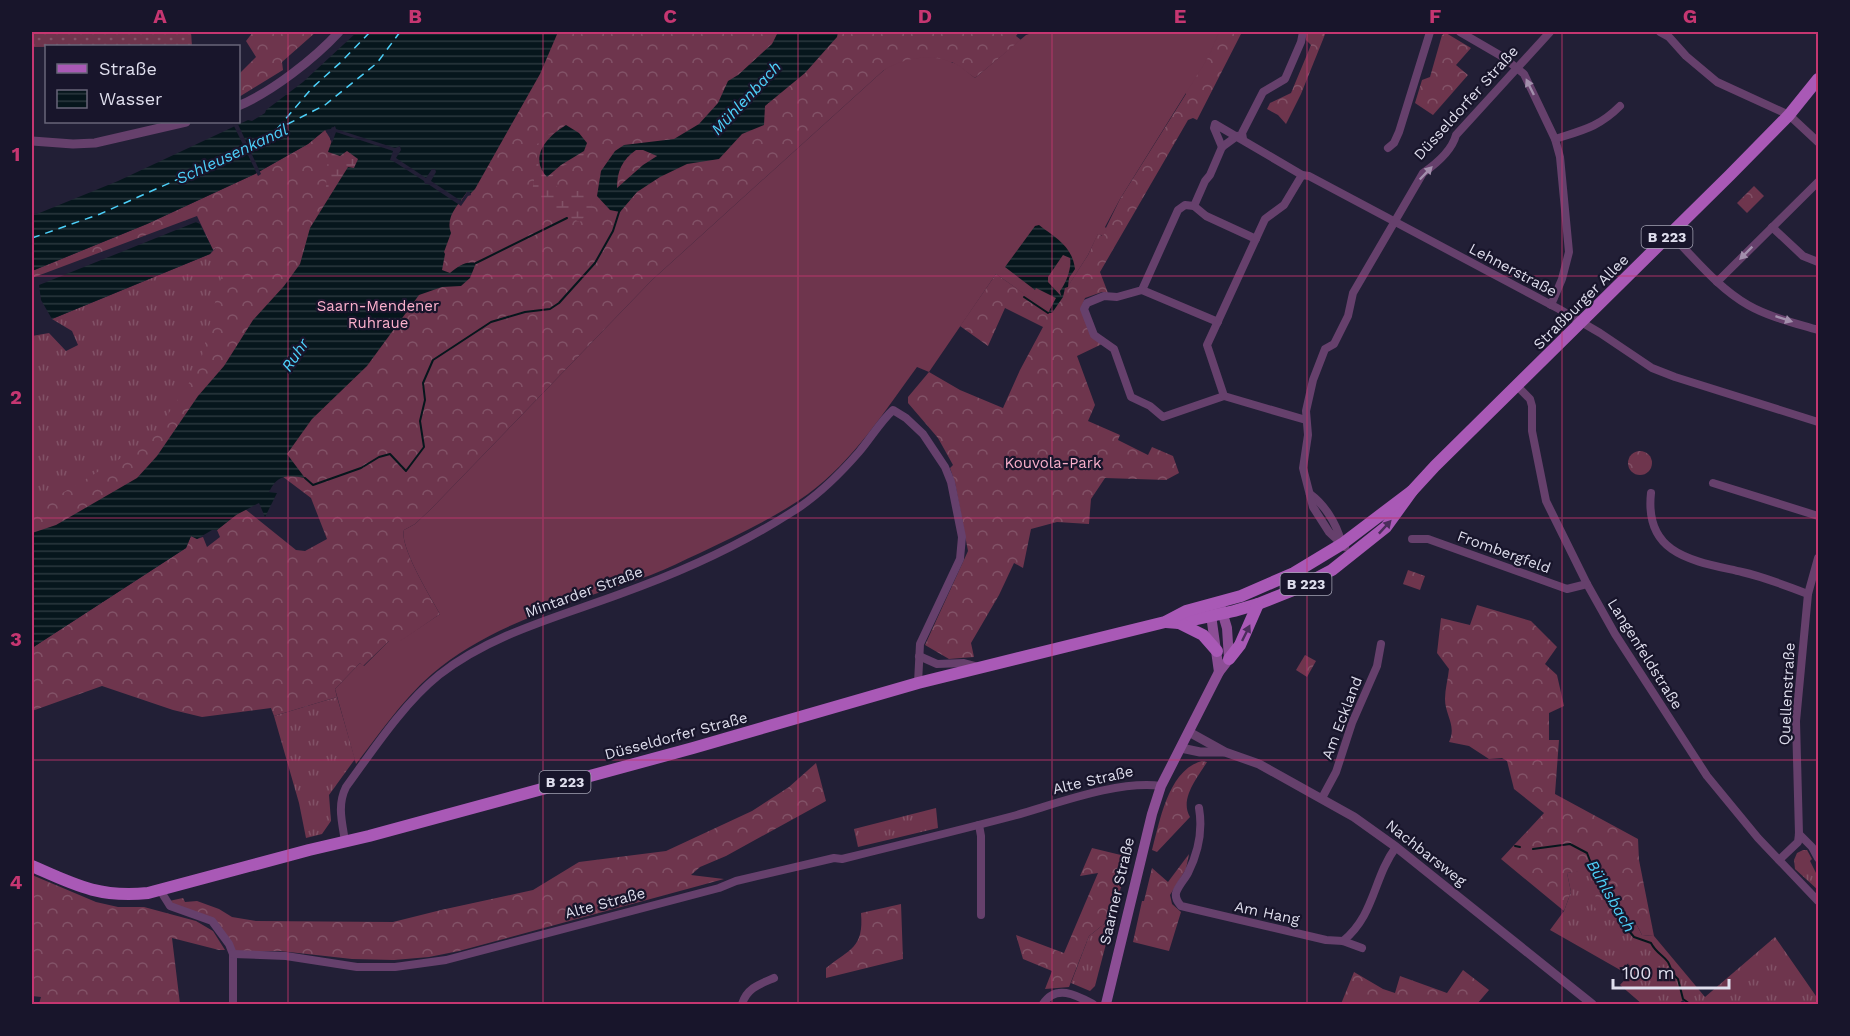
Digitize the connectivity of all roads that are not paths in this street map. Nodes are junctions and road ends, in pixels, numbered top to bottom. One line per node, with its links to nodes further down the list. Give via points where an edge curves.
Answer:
1 (339, 32): 9 (street, via 300,66)
2 (1304, 32): 13 (street, via 1285,79 1263,92)
3 (1430, 32): 18 (street, via 1399,132)
4 (1460, 32): 7 (street)
5 (1551, 32): 7 (street, Düsseldorfer Straße)
6 (1660, 32): 11 (street, via 1717,82)
7 (1518, 68): 14 (street, one-way to 7); 22 (street, Düsseldorfer Straße, one-way to 7, via 1423,173)
8 (1818, 79): 11 (main road, Straßburger Allee / B 223)
9 (240, 105)
10 (1620, 106): 14 (street, via 1590,128)
11 (1789, 115): 16 (street); 31 (main road, Straßburger Allee / B 223)
12 (182, 123): 15 (street, via 95,143)
13 (1240, 138): 17 (street); 17 (street, Lehnerstraße, via 1215,124); 19 (street, Lehnerstraße)
14 (1555, 139): 29 (street, via 1569,252)
15 (32, 141)
16 (1818, 142)
17 (1222, 147): 21 (street)
18 (1388, 148)
19 (1302, 175): 22 (street, Lehnerstraße); 24 (street, via 1284,205 1265,219)
20 (1818, 182): 23 (street)
21 (1194, 206): 24 (street, via 1206,216); 28 (street, via 1178,210)
22 (1395, 221): 29 (street, Lehnerstraße); 35 (street, Düsseldorfer Straße, via 1353,293 1348,316 1334,344 1325,349 1313,380)
23 (1772, 227): 26 (street, via 1803,256); 27 (street, one-way to 27)
24 (1256, 239): 30 (street)
25 (1682, 246): 27 (street)
26 (1818, 262)
27 (1717, 282): 32 (street, one-way to 32, via 1749,306)
28 (1142, 290): 30 (street); 34 (street, via 1117,297 1104,296 1087,303 1084,309 1094,335 1113,349 1131,397 1166,417)
29 (1551, 305): 31 (street, Lehnerstraße)
30 (1218, 322): 34 (street, via 1207,350)
31 (1582, 322): 33 (main road, Straßburger Allee / B 223); 36 (street, Lehnerstraße, via 1652,368)
32 (1818, 330)
33 (1517, 386): 38 (main road, Straßburger Allee / B 223); 45 (street, Langenfeldstraße, via 1532,406 1532,431 1546,501)
34 (1224, 396): 35 (street)
35 (1306, 420): 42 (street, Düsseldorfer Straße, via 1308,435 1302,468 1305,482 1337,527)
36 (1818, 422)
37 (1713, 483): 40 (street)
38 (1412, 491): 42 (main road, Straßburger Allee / B 223); 43 (main road, Straßburger Allee / B 223, one-way to 38, via 1386,527)
39 (1651, 493): 46 (street, via 1655,528 1677,553 1711,567 1760,577)
40 (1818, 516)
41 (1412, 539): 45 (street, Frombergfeld, via 1428,539 1567,589)
42 (1342, 544): 43 (street, Düsseldorfer Straße); 48 (main road, Straßburger Allee / B 223, via 1294,573)
43 (1351, 557): 47 (main road, Straßburger Allee / B 223, via 1311,582)
44 (1818, 558): 46 (street, Quellenstraße)
45 (1587, 584): 69 (street, Langenfeldstraße, via 1707,776)
46 (1808, 594): 65 (street, Quellenstraße, via 1796,721)
47 (1258, 604): 48 (main road, Straßburger Allee / B 223); 54 (main road, one-way to 47, via 1240,645)
48 (1216, 609): 49 (main road, Düsseldorfer Straße / B 223, via 1186,611); 50 (main road, Düsseldorfer Straße / B 223); 52 (main road); 54 (main road, via 1227,632)
49 (1165, 621): 50 (main road, Düsseldorfer Straße / B 223); 55 (main road, Düsseldorfer Straße / B 223)
50 (1179, 623): 52 (main road, via 1203,635)
51 (1381, 644): 62 (street, Am Eckland, via 1377,666)
52 (1217, 651): 56 (main road)
53 (919, 656): 55 (street, via 937,664 964,663); 57 (street); 66 (street, Mintarder Straße, via 920,644 960,559 962,537 945,467 923,434 893,410 821,491 784,517 681,570 488,643 438,676 408,707 346,787 340,798)
54 (1229, 659): 56 (main road)
55 (981, 668): 57 (main road, Düsseldorfer Straße / B 223)
56 (1219, 672): 58 (main road)
57 (918, 683): 66 (main road, Düsseldorfer Straße / B 223)
58 (1189, 732): 59 (main road); 60 (street, Nachbarsweg)
59 (1181, 748): 60 (street, Nachbarsweg); 61 (main road)
60 (1225, 752): 62 (street, Nachbarsweg, via 1259,764)
61 (1161, 786): 64 (street, Alte Straße, via 1139,784 1118,788); 82 (main road, Saarner Straße)
62 (1322, 798): 67 (street, Nachbarsweg)
63 (1199, 807): 74 (street, Am Hang, via 1200,839 1176,896 1185,909)
64 (979, 825): 73 (street); 76 (street, Alte Straße, via 736,881 446,960 357,968 286,956)
65 (1800, 834): 68 (street); 69 (street, via 1798,842)
66 (345, 841): 71 (main road, Düsseldorfer Straße / B 223)
67 (1396, 847): 74 (street, via 1387,859 1359,926); 83 (street, Nachbarsweg)
68 (1818, 858)
69 (1779, 860): 72 (street, Langenfeldstraße)
70 (32, 866): 71 (main road, B 223, via 100,893 121,896)
71 (160, 890): 76 (street, via 171,906 212,921)
72 (1818, 901)
73 (981, 915)
74 (1343, 941): 75 (street, Am Hang)
75 (1362, 948)
76 (233, 954): 78 (street)
77 (774, 978): 79 (street, via 753,988)
78 (233, 1005)
79 (742, 1005)
80 (1043, 1005): 81 (street, via 1053,994 1063,992)
81 (1093, 1005)
82 (1106, 1005)
83 (1592, 1005)

